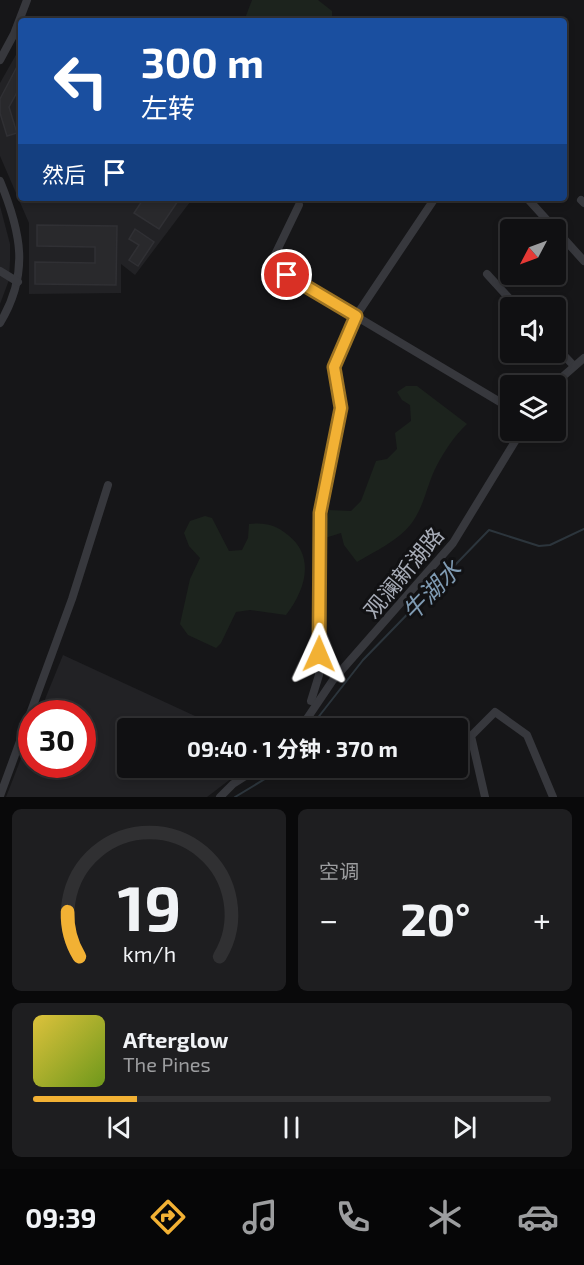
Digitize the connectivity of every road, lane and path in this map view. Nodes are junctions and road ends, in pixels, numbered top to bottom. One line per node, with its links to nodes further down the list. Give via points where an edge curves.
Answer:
1 (27, 0): 2 (street)
2 (22, 18)
3 (18, 36): 4 (street)
4 (0, 60)
5 (0, 181): 12 (street, via 19,243)
6 (433, 201): 14 (street)
7 (530, 201): 9 (street)
8 (299, 205): 14 (street, via 270,265)
9 (584, 261)
10 (0, 272): 12 (street)
11 (487, 274): 13 (street)
12 (18, 282): 15 (street, via 12,303)
13 (509, 297)
14 (356, 316): 20 (street); 23 (street, via 334,367 341,408 320,513 319,675)
15 (0, 322)
16 (566, 358): 18 (street)
17 (584, 358): 18 (street)
18 (574, 366): 19 (street)
19 (564, 375)
20 (500, 402)
21 (515, 441): 24 (street, 观澜新湖路, via 453,543 333,680)
22 (108, 485): 28 (street)
23 (311, 701)
24 (307, 718)
25 (471, 736): 26 (street); 30 (street); 31 (street, via 495,712 527,735)
26 (468, 737)
27 (242, 778): 29 (street)
28 (0, 796)
29 (220, 797)
30 (485, 797)
31 (553, 797)

